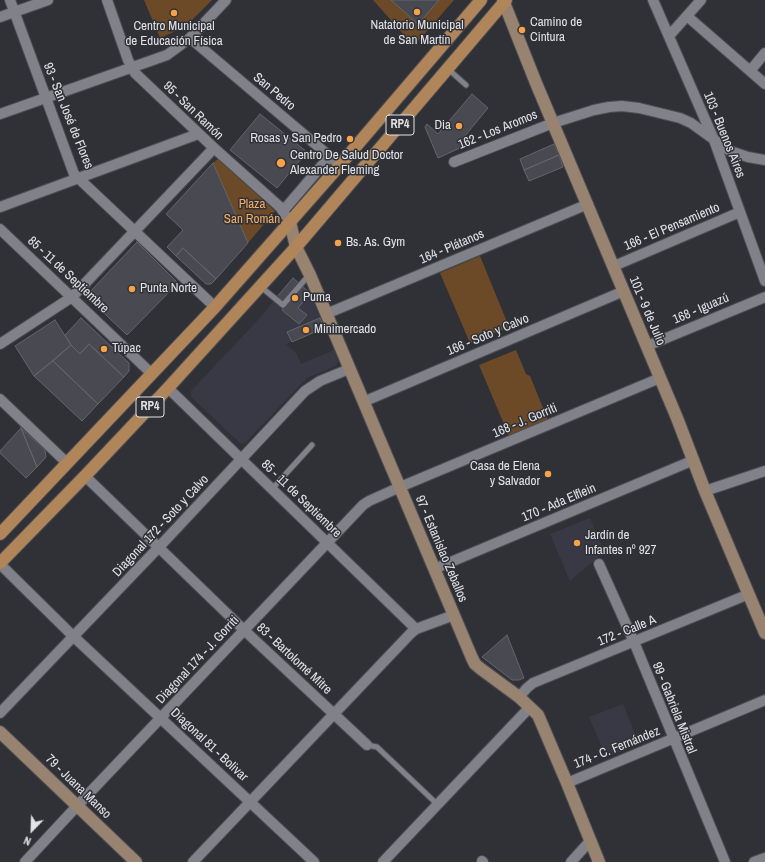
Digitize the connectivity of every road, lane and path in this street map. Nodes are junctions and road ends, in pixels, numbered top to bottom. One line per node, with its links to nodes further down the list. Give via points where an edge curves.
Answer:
1 (10, 0): 9 (street, 93 - San José de Flores)
2 (48, 0): 9 (street)
3 (107, 0): 15 (street, 95 - San Ramón)
4 (226, 0): 13 (street)
5 (481, 0): 29 (main road, RP4)
6 (653, 0): 12 (street, 103 - Buenos Aires)
7 (701, 0): 10 (street)
8 (504, 1): 16 (main road, RP4); 22 (street, 101 - 9 de Julio, via 533,85)
9 (14, 12): 11 (street); 20 (street, 93 - San José de Flores)
10 (687, 16): 12 (street); 17 (street)
11 (0, 17)
12 (669, 36): 24 (street, 103 - Buenos Aires)
13 (190, 38): 15 (street, via 167,55); 26 (street, San Pedro)
14 (765, 53): 17 (street)
15 (131, 68): 20 (street); 23 (street, 95 - San Ramón)
16 (448, 69): 19 (lane); 38 (main road, RP4)
17 (750, 71): 18 (street)
18 (765, 84)
19 (466, 85)
20 (45, 98): 21 (street); 30 (street, 93 - San José de Flores)
21 (0, 114)
22 (552, 123): 24 (street, 162 - Los Aromos, via 609,107 639,108 680,118); 28 (street, 162 - Los Aromos); 31 (street, 101 - 9 de Julio)
23 (198, 134): 25 (street, 95 - San Ramón); 30 (street)
24 (714, 140): 27 (street, 162 - Los Aromos, via 730,151); 34 (street, 103 - Buenos Aires)
25 (214, 148): 33 (street, 95 - San Ramón); 37 (street)
26 (330, 156): 29 (street, San Pedro); 33 (street)
27 (765, 160)
28 (454, 162)
29 (340, 165): 35 (main road, RP4)
30 (78, 180): 32 (street); 37 (street, 93 - San José de Flores)
31 (588, 204): 39 (street, 101 - 9 de Julio); 47 (street, 164 - Plátanos)
32 (0, 207)
33 (283, 211): 35 (street, 95 - San Ramón)
34 (740, 212): 39 (street, 166 - El Pensamiento); 41 (street, 103 - Buenos Aires)
35 (290, 222): 38 (street, 97 - Estanislao Zeballos); 46 (main road, RP4)
36 (0, 229): 44 (street, 85 - 11 de Septiembre)
37 (134, 232): 44 (street); 46 (street, 93 - San José de Flores)
38 (296, 247): 40 (street, 97 - Estanislao Zeballos); 42 (main road, RP4)
39 (614, 266): 43 (street, 101 - 9 de Julio)
40 (310, 275): 42 (lane, via 282,305); 47 (street, 97 - Estanislao Zeballos)
41 (765, 281)
42 (260, 286): 53 (main road, RP4)
43 (624, 291): 49 (street, 101 - 9 de Julio); 55 (street, 166 - Soto y Calvo)
44 (72, 297): 48 (street); 51 (street, 85 - 11 de Septiembre)
45 (765, 297): 49 (street, 168 - Iguazú)
46 (215, 307): 51 (main road, RP4)
47 (326, 314): 50 (street, 97 - Estanislao Zeballos)
48 (0, 344)
49 (647, 346): 52 (street, 101 - 9 de Julio)
50 (349, 369): 55 (street, 97 - Estanislao Zeballos); 57 (street, Diagonal 172 - Soto y Calvo, via 320,381 305,391)
51 (152, 374): 59 (main road, RP4)
52 (660, 378): 58 (street, 101 - 9 de Julio); 62 (street, 168 - J. Gorriti)
53 (168, 388): 57 (street, 85 - 11 de Septiembre); 61 (main road, RP4)
54 (0, 398): 59 (street)
55 (363, 402): 62 (street, 97 - Estanislao Zeballos)
56 (312, 445): 63 (lane)
57 (241, 459): 63 (street, 85 - 11 de Septiembre); 67 (street, Diagonal 172 - Soto y Calvo)
58 (694, 460): 64 (street, 101 - 9 de Julio); 70 (street, 170 - Ada Elflein)
59 (67, 463): 65 (main road, RP4)
60 (765, 471): 64 (street)
61 (85, 476): 67 (street, 83 - Bartolomé Mitre); 68 (main road, RP4)
62 (400, 487): 66 (street, Diagonal 174 - J. Gorriti, via 363,505); 70 (street, 97 - Estanislao Zeballos)
63 (272, 489): 66 (street, 85 - 11 de Septiembre)
64 (705, 491): 71 (street, 101 - 9 de Julio)
65 (0, 534)
66 (327, 542): 73 (street, 85 - 11 de Septiembre); 75 (street, Diagonal 174 - J. Gorriti)
67 (159, 547): 75 (street, 83 - Bartolomé Mitre); 76 (street, Diagonal 172 - Soto y Calvo)
68 (0, 563): 76 (street, Diagonal 81 - Bolivar)
69 (599, 564): 77 (street, 99 - Gabriela Mistral)
70 (434, 569): 72 (street, 97 - Estanislao Zeballos)
71 (749, 594): 74 (street, 101 - 9 de Julio); 77 (street, 172 - Calle A)
72 (454, 615): 73 (street); 78 (street, 97 - Estanislao Zeballos, via 476,664)
73 (416, 629): 82 (street)
74 (764, 629)
75 (244, 630): 82 (street, 83 - Bartolomé Mitre); 83 (street, Diagonal 174 - J. Gorriti)
76 (73, 636): 81 (street, Diagonal 172 - Soto y Calvo); 83 (street, Diagonal 81 - Bolivar)
77 (634, 642): 78 (street, 172 - Calle A, via 533,683); 85 (street, 99 - Gabriela Mistral)
78 (519, 697): 80 (street, 97 - Estanislao Zeballos)
79 (765, 700): 85 (street, 174 - C. Fernández)
80 (530, 707): 87 (street, 97 - Estanislao Zeballos, via 541,722); 89 (street)
81 (0, 713)
82 (334, 714): 86 (street, 83 - Bartolomé Mitre); 88 (street)
83 (161, 719): 88 (street, Diagonal 81 - Bolivar); 90 (street, Diagonal 174 - J. Gorriti)
84 (0, 732): 90 (street, 79 - Juana Manso)
85 (673, 740): 87 (street, 174 - C. Fernández); 100 (street, 99 - Gabriela Mistral)
86 (367, 745): 89 (lane, 83 - Bartolomé Mitre, via 376,747)
87 (567, 783): 91 (street, 97 - Estanislao Zeballos)
88 (250, 802): 95 (street); 96 (street, Diagonal 81 - Bolivar)
89 (438, 805): 97 (street)
90 (77, 806): 93 (street, Diagonal 174 - J. Gorriti); 94 (street, 79 - Juana Manso)
91 (590, 841): 98 (street); 99 (street, 97 - Estanislao Zeballos)
92 (765, 858): 101 (street)
93 (25, 862)
94 (136, 862)
95 (193, 862)
96 (314, 862)
97 (383, 862)
98 (570, 862)
99 (599, 862)
100 (724, 862)
101 (754, 862)

